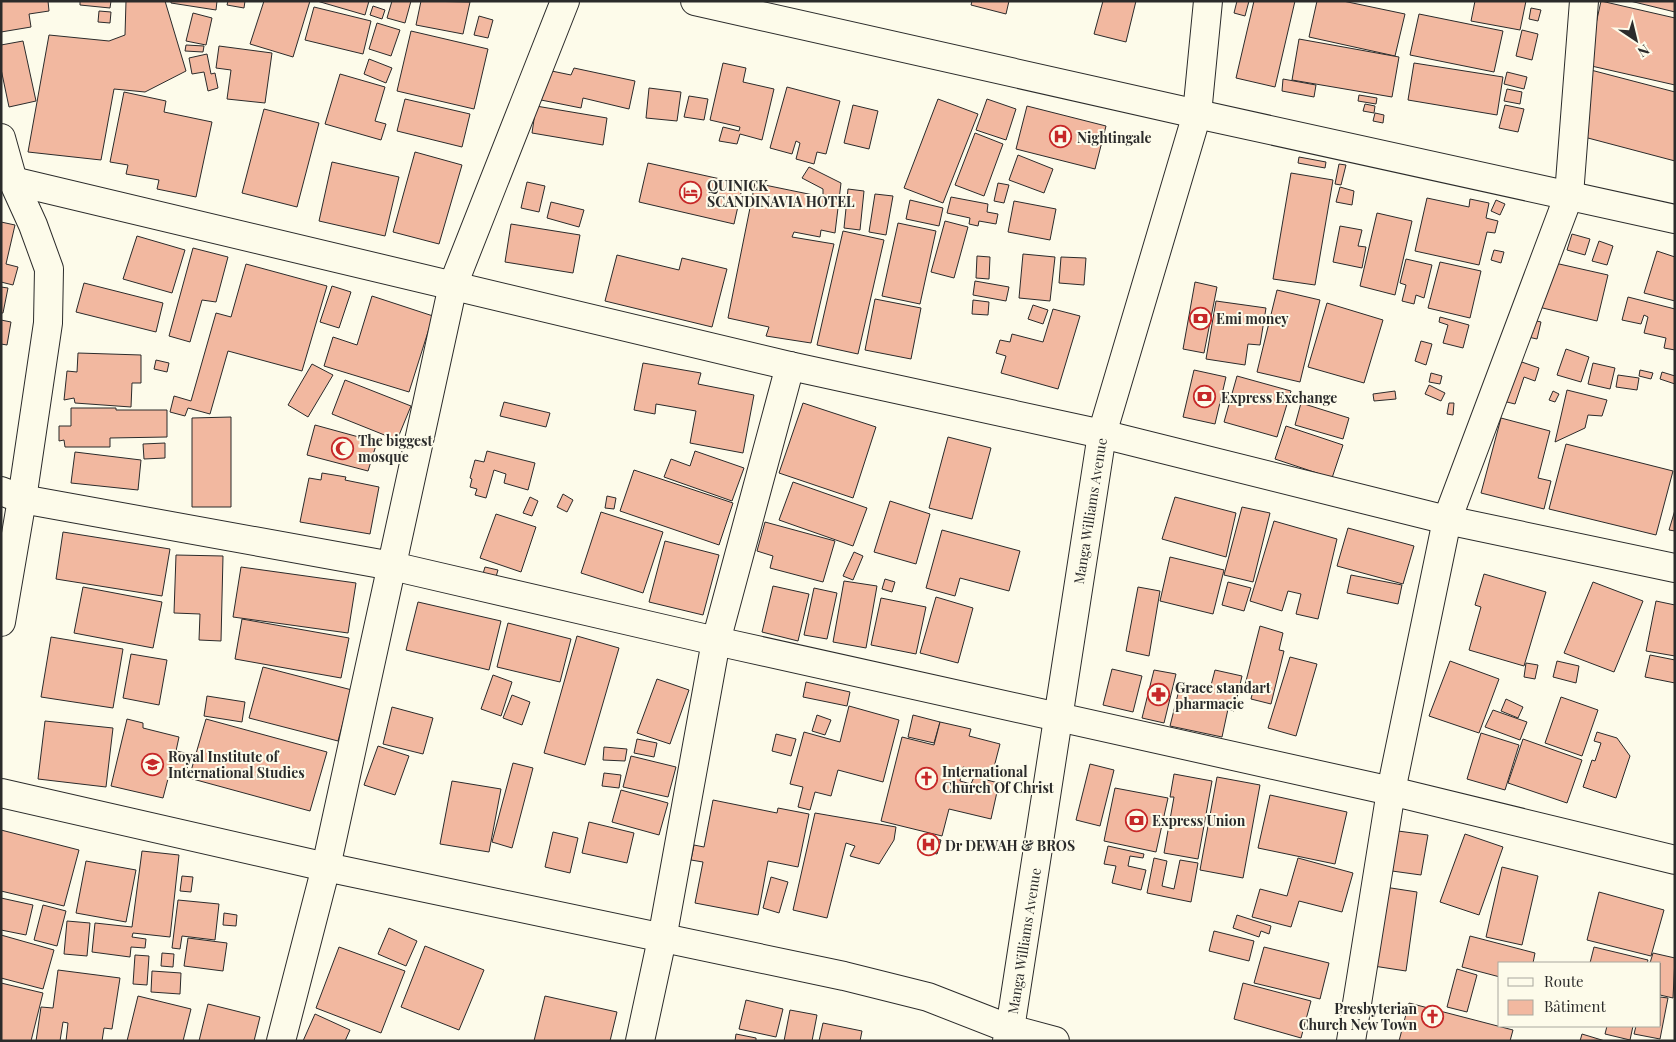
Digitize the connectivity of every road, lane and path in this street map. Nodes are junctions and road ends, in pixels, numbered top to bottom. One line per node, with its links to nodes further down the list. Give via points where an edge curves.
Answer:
1 (565, 1): 10 (street)
2 (694, 1): 5 (street)
3 (1208, 1): 5 (street, Manga Williams Avenue)
4 (1584, 1): 8 (street)
5 (1197, 114): 8 (street); 12 (street, Manga Williams Avenue)
6 (1, 138): 7 (street)
7 (13, 181): 10 (street); 13 (street, via 34,225 49,269 48,324)
8 (1569, 195): 9 (street); 14 (street)
9 (1675, 219)
10 (454, 285): 11 (street); 15 (street)
11 (790, 366): 12 (street); 18 (street)
12 (1102, 434): 14 (street); 19 (street, Manga Williams Avenue)
13 (12, 495): 15 (street); 17 (street)
14 (1448, 520): 16 (street); 20 (street)
15 (392, 566): 18 (street); 23 (street)
16 (1675, 568)
17 (1, 622)
18 (716, 641): 19 (street); 24 (street)
19 (1058, 716): 20 (street); 25 (street, Manga Williams Avenue)
20 (1391, 791): 22 (street); 29 (street)
21 (1, 793): 23 (street)
22 (1675, 860)
23 (326, 867): 24 (street); 26 (street)
24 (662, 939): 25 (street, via 844,976 928,997); 27 (street)
25 (1009, 1035): 28 (street)
26 (281, 1041)
27 (640, 1041)
28 (1055, 1041)
29 (1351, 1041)

